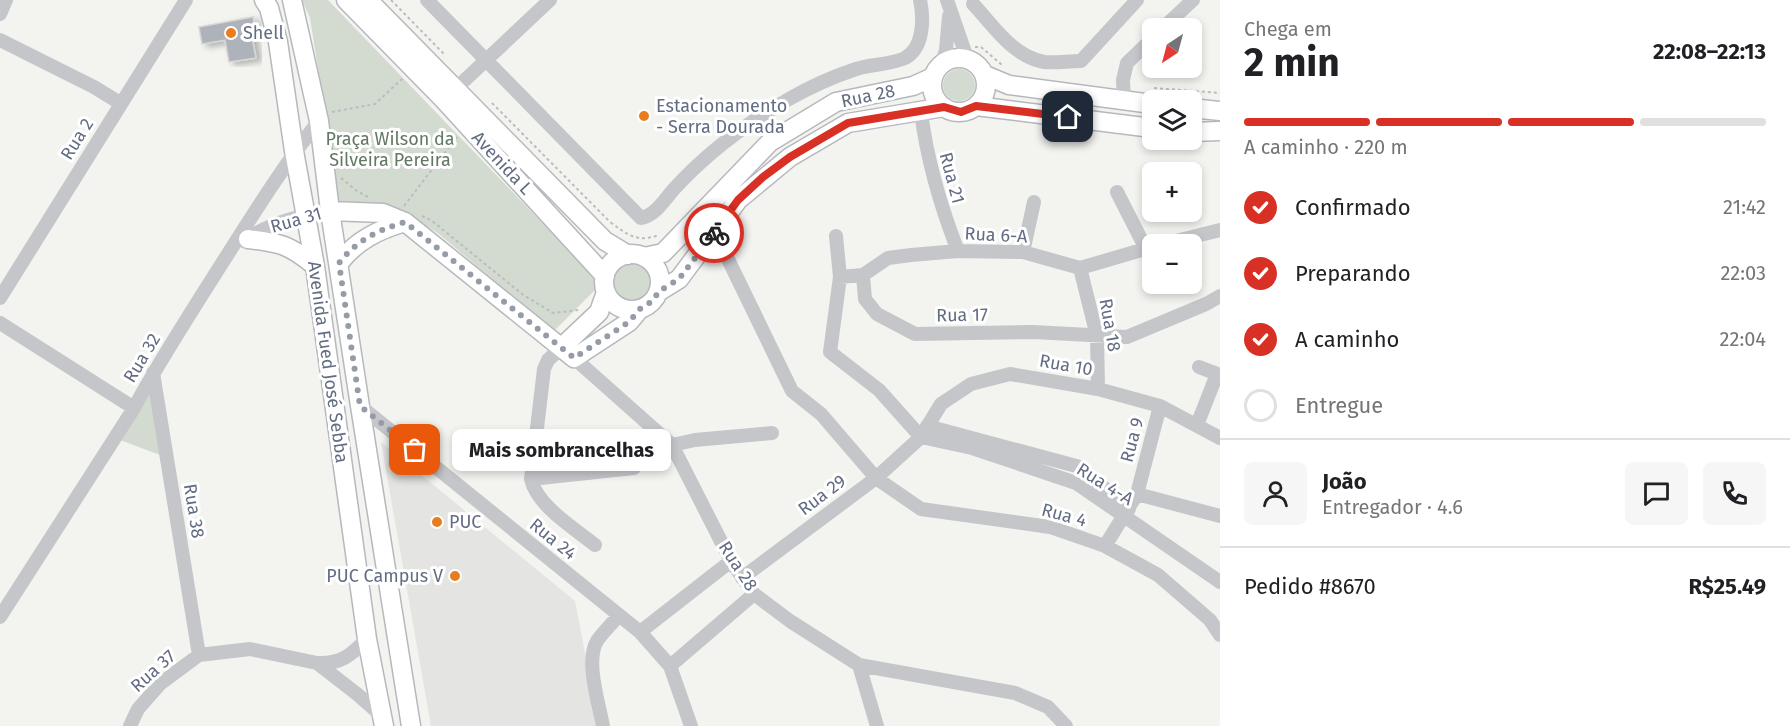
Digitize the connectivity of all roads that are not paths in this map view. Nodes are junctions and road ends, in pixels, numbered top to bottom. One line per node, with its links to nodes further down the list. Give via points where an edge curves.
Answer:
1 (6, 0): 14 (street)
2 (186, 0): 25 (street, Rua 2)
3 (264, 0): 36 (main road, Avenida Fued José Sebba, via 278,42)
4 (292, 0): 32 (main road, Avenida Fued José Sebba)
5 (346, 0): 18 (main road, Avenida L)
6 (368, 0): 18 (main road, Avenida L)
7 (427, 0): 20 (street)
8 (550, 0): 20 (street)
9 (920, 0): 20 (street, via 922,28 910,54 848,72 783,102 729,138 648,217 641,218)
10 (1137, 0): 12 (street, via 1081,61 1045,62 1023,56)
11 (1193, 0): 15 (street)
12 (974, 2): 13 (street)
13 (949, 12): 19 (street); 21 (street, via 946,50)
14 (0, 14)
15 (1174, 18)
16 (0, 40): 25 (street)
17 (1142, 49): 24 (street, via 1127,63)
18 (423, 56): 23 (main road, Avenida L)
19 (967, 58): 21 (main road, via 958,57); 22 (main road)
20 (486, 61): 23 (street)
21 (938, 70): 28 (main road, via 934,94); 52 (main road, Rua 28, via 913,86 836,102 770,142 663,253)
22 (985, 75): 24 (main road, via 1009,85); 27 (main road, via 986,92)
23 (449, 94): 52 (main road, Avenida L, via 604,241); 58 (main road, Avenida L, via 468,125)
24 (1124, 102): 26 (main road)
25 (120, 103): 61 (street, Rua 2)
26 (1142, 103)
27 (976, 106): 28 (main road, via 961,112); 33 (main road)
28 (944, 107): 31 (main road, Rua 28)
29 (1202, 109): 30 (main road)
30 (1220, 111)
31 (921, 112): 48 (street, Rua 21, via 926,151 942,213); 59 (main road, Rua 28, via 848,123 790,157 738,200 679,279)
32 (319, 118): 36 (street, Rua 32); 39 (main road, Avenida Fued José Sebba)
33 (1142, 127)
34 (1220, 131): 35 (main road)
35 (1202, 132)
36 (294, 151): 40 (main road, Avenida Fued José Sebba); 50 (street, Rua 32)
37 (1117, 192): 45 (street)
38 (1034, 202): 49 (street)
39 (330, 211): 40 (street, Rua 31); 41 (main road, Rua 31); 53 (main road, Avenida Fued José Sebba)
40 (307, 214): 46 (street, Rua 31, via 258,231); 54 (main road, Avenida Fued José Sebba)
41 (404, 214): 53 (main road, via 360,241); 65 (main road, Rua 31)
42 (1220, 230): 43 (street)
43 (1202, 234)
44 (836, 236): 57 (street)
45 (1142, 236)
46 (248, 239): 50 (street, Rua 31); 54 (main road, via 284,244)
47 (1142, 250): 55 (street)
48 (958, 251): 49 (street, Rua 6-A); 56 (street, Rua 6-A, via 888,258)
49 (1023, 252): 55 (street, Rua 6-A)
50 (228, 253): 68 (street, Rua 32)
51 (725, 254): 79 (street, via 792,391 821,414)
52 (636, 256): 58 (main road, via 613,262); 59 (main road, via 651,262 659,276)
53 (339, 263): 70 (main road, Avenida Fued José Sebba)
54 (315, 266): 95 (main road, Avenida Fued José Sebba)
55 (1080, 268): 64 (street, Rua 18)
56 (863, 275): 57 (street, Rua 6-A); 64 (street, Rua 17, via 865,299 877,314 915,334 1033,332)
57 (840, 277): 74 (street, via 830,352)
58 (605, 284): 62 (main road, via 616,305); 65 (main road, via 599,312)
59 (658, 292): 62 (main road)
60 (1220, 296): 64 (street, Rua 17, via 1126,337)
61 (0, 298)
62 (640, 309): 65 (main road, via 629,322)
63 (0, 323): 72 (street)
64 (1097, 336): 69 (street, Rua 18)
65 (568, 353): 77 (street, Rua 28); 80 (street, via 548,360 544,369)
66 (1199, 367): 67 (street)
67 (1219, 371): 73 (street)
68 (153, 373): 72 (street, Rua 32); 96 (street, Rua 38)
69 (1098, 389): 71 (street, Rua 10); 74 (street, Rua 10, via 1010,374 970,384 941,404)
70 (360, 406): 90 (street, Rua 24); 103 (main road, Avenida Fued José Sebba)
71 (1160, 406): 73 (street, Rua 10); 81 (street, Rua 9)
72 (134, 408): 92 (street, Rua 32)
73 (1197, 425): 76 (street, Rua 10)
74 (924, 431): 79 (street, Rua 29); 82 (street, Rua 4-A, via 1076,483)
75 (772, 433): 77 (street)
76 (1220, 438)
77 (672, 445): 86 (street, Rua 28)
78 (634, 468): 80 (street)
79 (876, 478): 85 (street, Rua 4, via 921,509 1050,527); 87 (street, Rua 29)
80 (531, 479): 84 (street, via 540,500)
81 (1137, 494): 82 (street, Rua 9); 83 (street)
82 (1126, 512): 85 (street, Rua 9); 88 (street, Rua 4-A)
83 (1220, 516)
84 (595, 545)
85 (1105, 546): 91 (street, Rua 4, via 1158,575)
86 (731, 561): 87 (street, Rua 28); 93 (street)
87 (742, 578): 89 (street, Rua 28)
88 (1220, 582)
89 (754, 594): 98 (street, Rua 28); 99 (street)
90 (619, 615): 93 (street, Rua 24); 104 (street, via 597,641 592,657)
91 (1215, 615): 94 (street, Rua 4)
92 (0, 617)
93 (640, 632): 99 (street, Rua 24)
94 (1220, 635)
95 (367, 639): 97 (street, Rua 37, via 346,658 332,664); 101 (main road, Avenida Fued José Sebba)
96 (199, 655): 97 (street, Rua 37, via 250,649); 102 (street, Rua 37, via 160,684 138,709)
97 (316, 663): 101 (street, Rua 37, via 357,694)
98 (859, 665): 100 (street, Rua 28, via 1015,693); 106 (street)
99 (670, 666): 105 (street, Rua 24)
100 (1048, 707): 107 (street); 108 (street)
101 (383, 721)
102 (130, 726)
103 (411, 726)
104 (603, 726)
105 (691, 726)
106 (877, 726)
107 (1050, 726)
108 (1066, 726)

